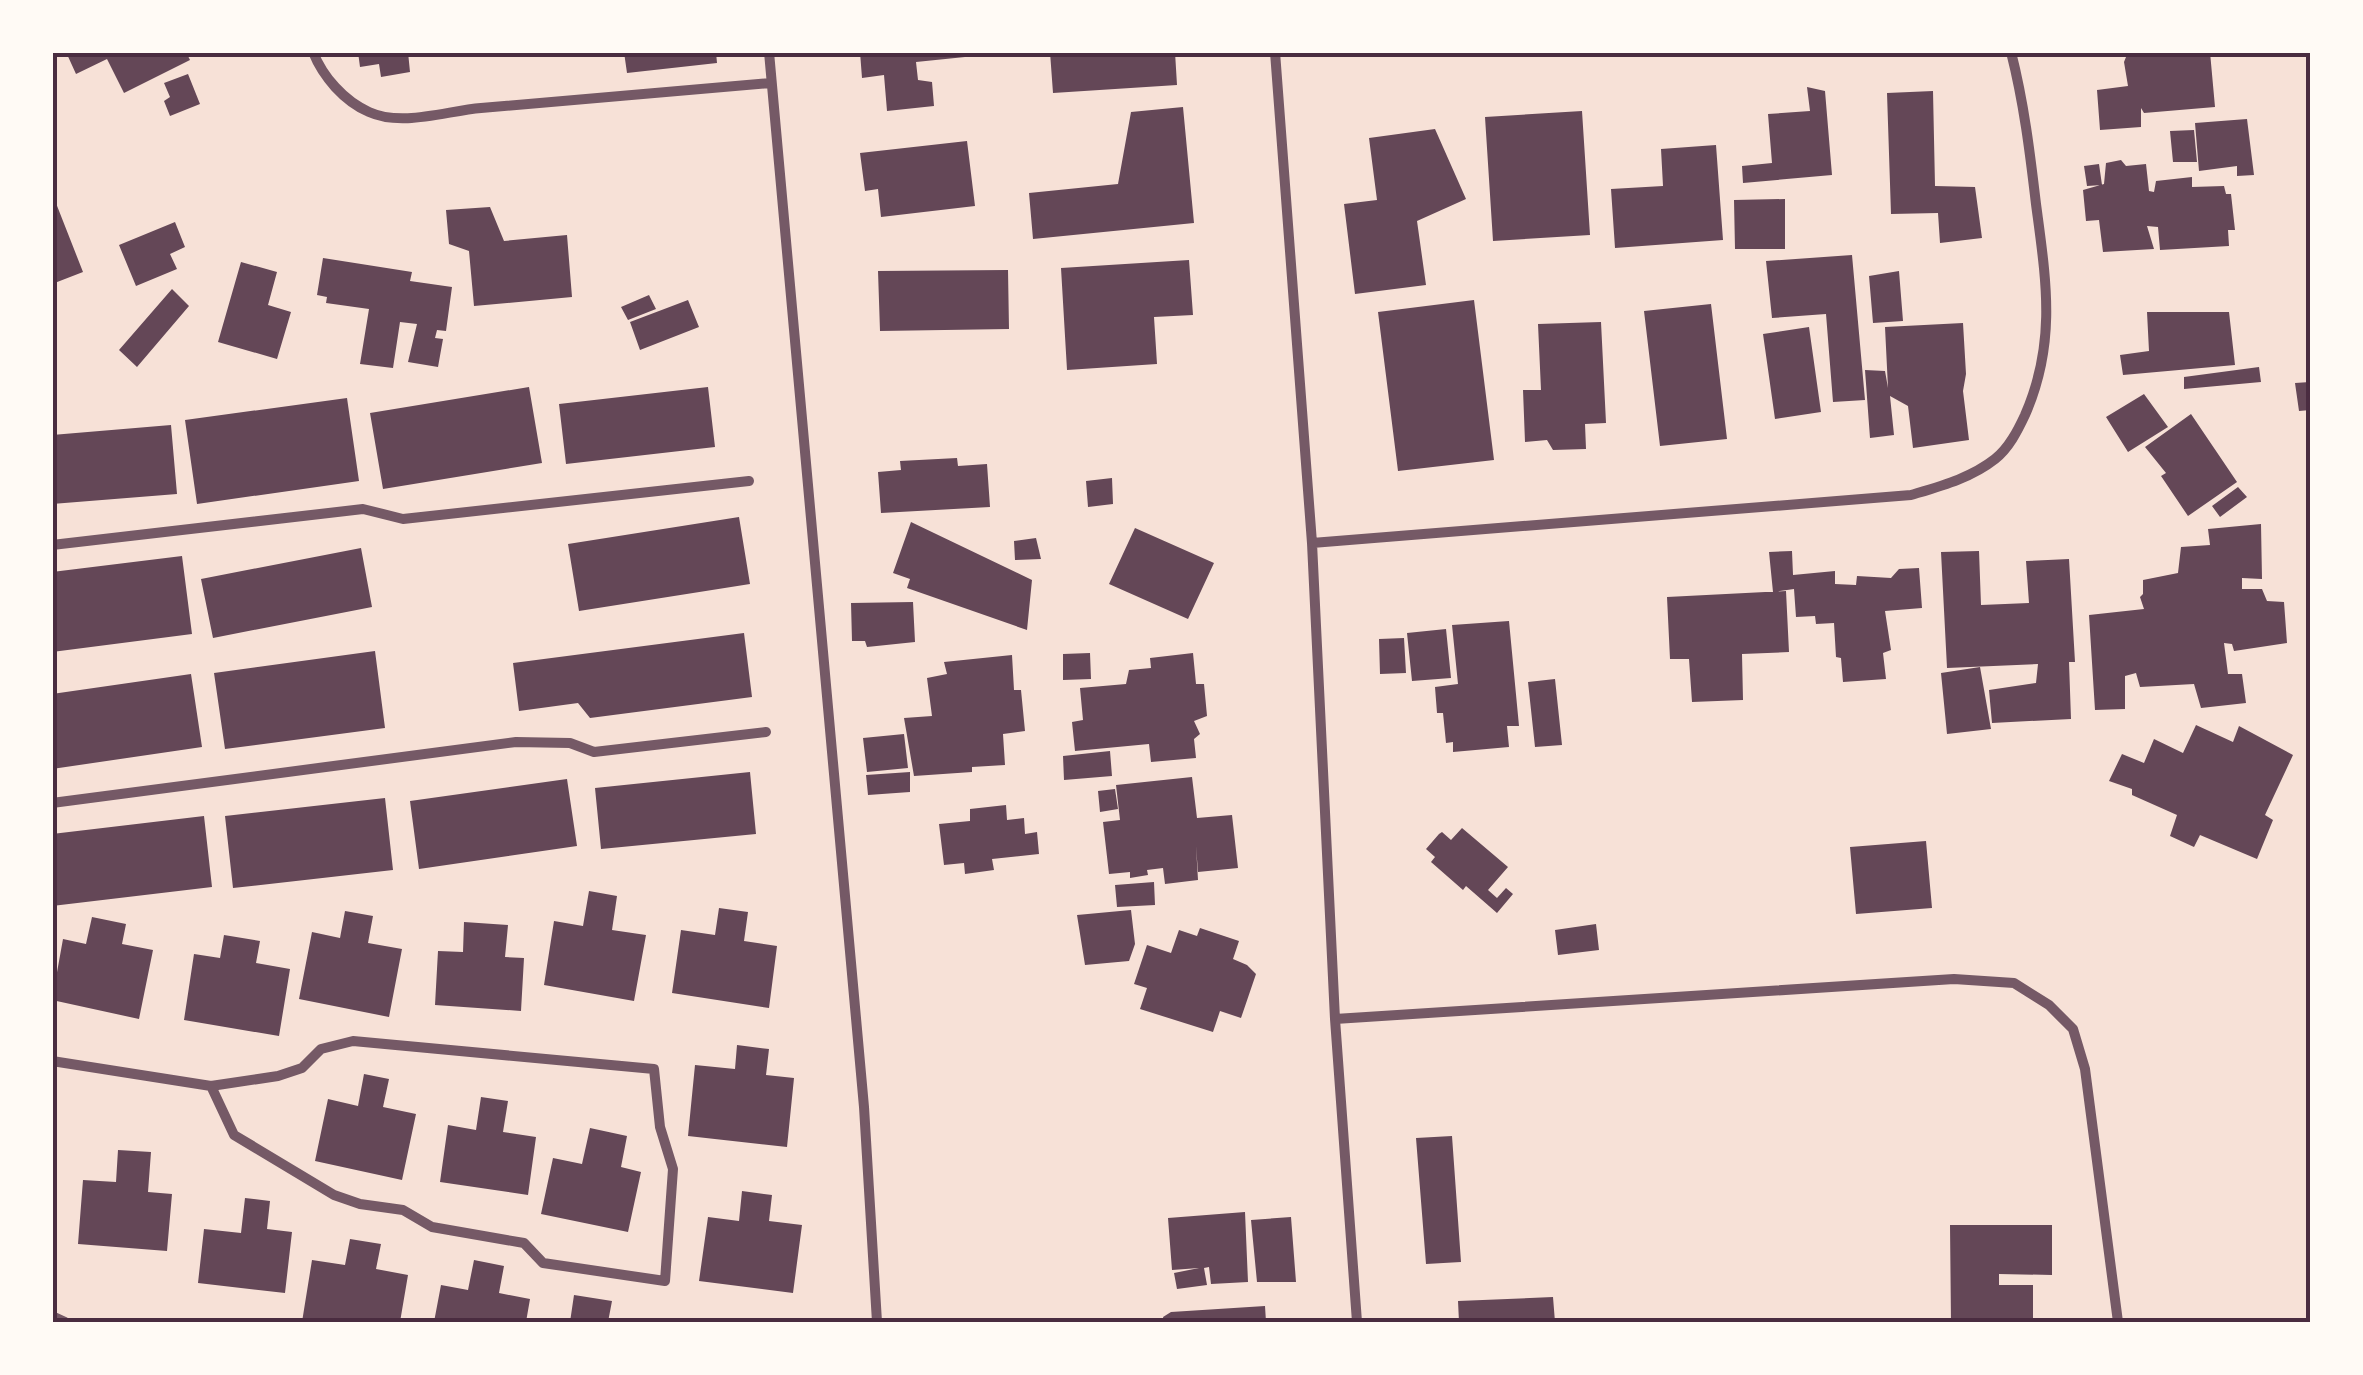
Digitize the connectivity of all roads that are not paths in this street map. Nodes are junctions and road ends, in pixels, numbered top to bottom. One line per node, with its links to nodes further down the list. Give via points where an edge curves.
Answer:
1 (312, 52): 5 (street, via 345,97 370,113 398,119)
2 (769, 52): 5 (street)
3 (1275, 52): 7 (street)
4 (2012, 52): 7 (street, via 2025,112 2048,336 2039,383 1997,458 1956,482 1912,495)
5 (770, 83): 16 (street, via 864,1108)
6 (749, 482): 8 (street, via 403,519 363,509)
7 (1312, 544): 11 (street)
8 (52, 545)
9 (766, 732): 10 (street, via 594,752 570,743 516,742)
10 (52, 803)
11 (1335, 1020): 17 (street); 18 (street, via 1954,980 2014,983 2049,1004 2077,1042)
12 (52, 1060): 13 (street)
13 (211, 1086): 13 (street, via 234,1136 334,1194 403,1210 432,1227 524,1243 542,1264 665,1281 673,1170 654,1069 353,1041 321,1049 302,1068 278,1076)
14 (52, 1316): 15 (street)
15 (65, 1322)
16 (877, 1322)
17 (1358, 1322)
18 (2118, 1322)

